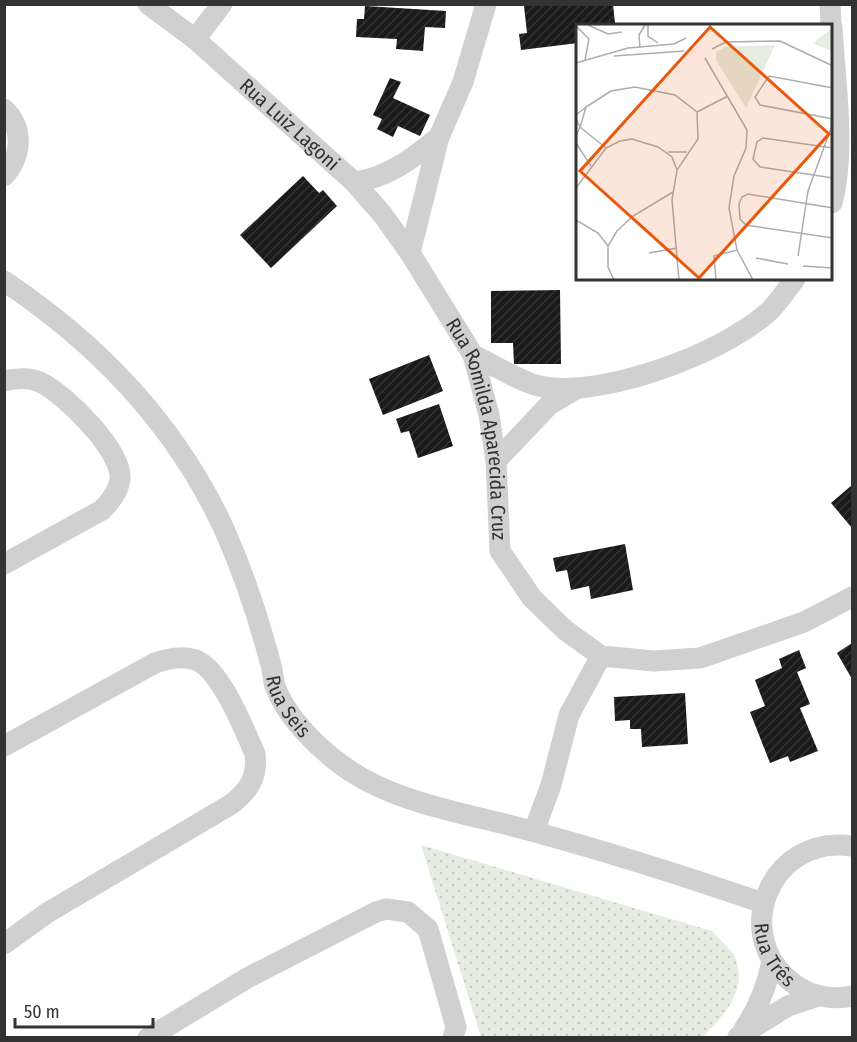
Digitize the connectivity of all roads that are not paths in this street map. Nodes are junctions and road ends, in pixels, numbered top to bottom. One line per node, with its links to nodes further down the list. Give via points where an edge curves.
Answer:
1 (148, 4): 7 (street, Rua Luiz Lagoni)
2 (222, 4): 7 (street)
3 (486, 4): 10 (street, Rua Luiz Lagoni, via 463,82)
4 (830, 4): 5 (street)
5 (831, 24)
6 (833, 32): 8 (street)
7 (195, 39): 12 (street, Rua Luiz Lagoni)
8 (843, 64): 13 (street)
9 (4, 109): 11 (street, via 14,121 19,143 16,159)
10 (439, 137): 12 (street, Rua Luiz Lagoni, via 408,162 375,180); 14 (street, Rua Luiz Lagoni)
11 (4, 177)
12 (354, 182): 14 (street, Rua Romilda Aparecida Cruz)
13 (840, 189)
14 (410, 253): 17 (street, Rua Romilda Aparecida Cruz)
15 (794, 280): 19 (street, via 766,314 715,346 671,366)
16 (4, 281): 25 (street, Rua Seis, via 100,356 160,420 178,446 226,532 253,606 275,687 320,746 375,786)
17 (473, 355): 19 (street, via 542,387); 20 (street, Rua Romilda Aparecida Cruz)
18 (4, 381): 21 (street, via 30,379 47,386 105,441 117,462 120,478 102,510)
19 (576, 389): 20 (street, via 549,405)
20 (496, 461): 23 (street, Rua Romilda Aparecida Cruz, via 500,551 532,598 564,630)
21 (4, 564)
22 (852, 597): 23 (street, Rua Romilda Aparecida Cruz, via 804,622 700,658 654,661)
23 (601, 656): 25 (street, via 569,715)
24 (4, 747): 28 (street, via 155,663 176,657 204,665 218,680 255,754 257,767 248,789 230,805 47,913)
25 (534, 831): 27 (street, Rua Seis)
26 (852, 846): 27 (street, Rua Três, via 827,846 799,856 776,876)
27 (763, 903): 29 (street, Rua Três, via 762,933)
28 (4, 944)
29 (772, 961): 30 (street, Rua Três, via 792,983); 32 (street, via 767,986)
30 (818, 996): 31 (street, Rua Três); 32 (street, via 788,1006)
31 (852, 996)
32 (738, 1037)
33 (148, 1038): 34 (street, via 308,946 376,912 397,909 416,916 432,938 456,1027)
34 (453, 1038)

